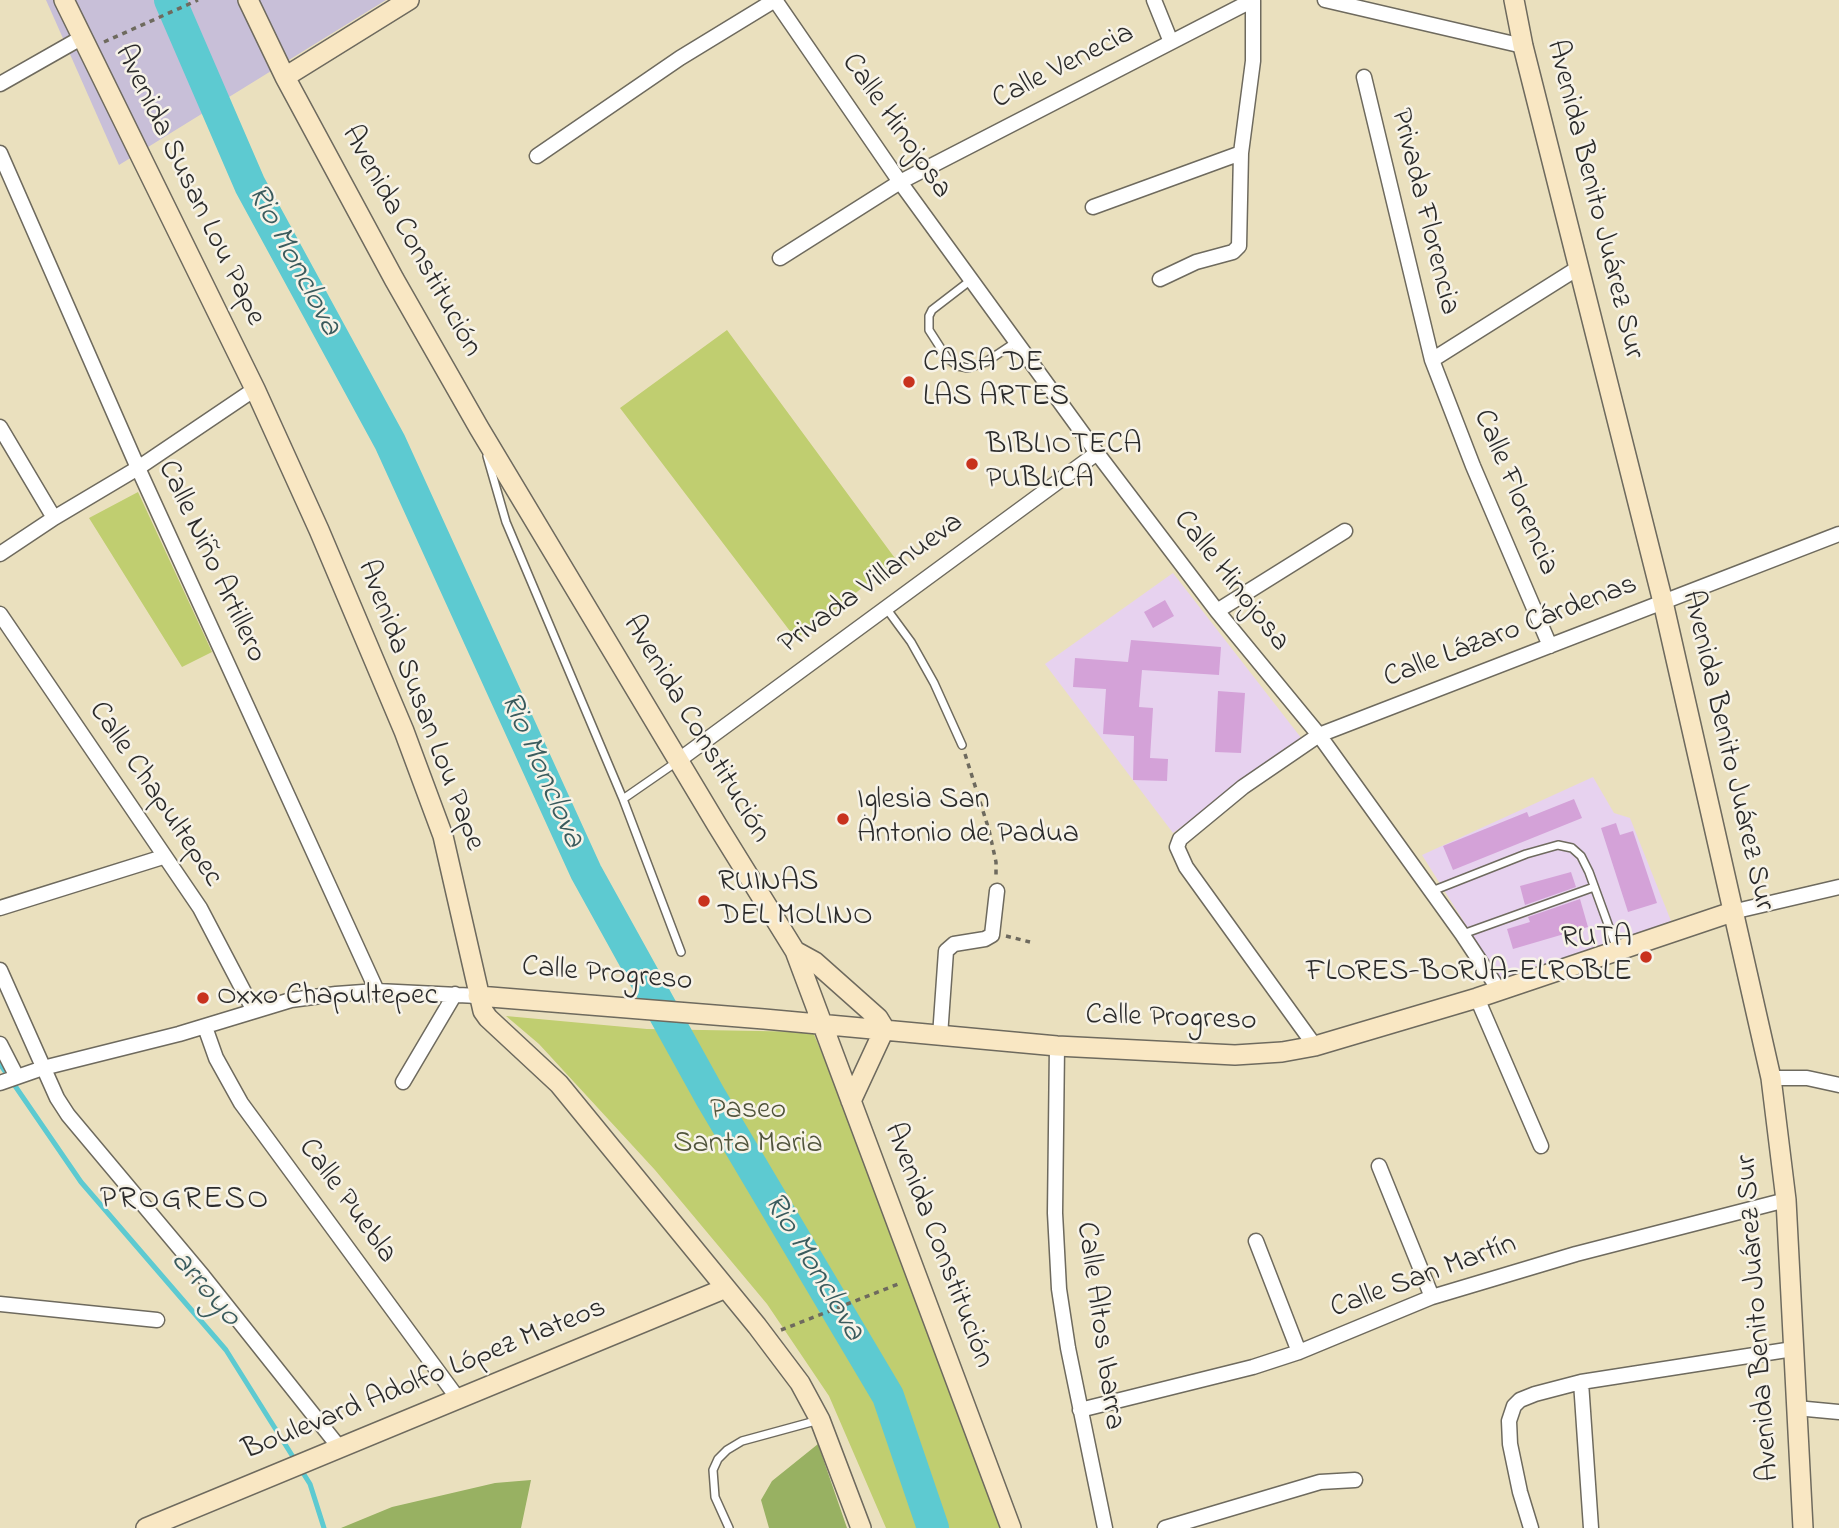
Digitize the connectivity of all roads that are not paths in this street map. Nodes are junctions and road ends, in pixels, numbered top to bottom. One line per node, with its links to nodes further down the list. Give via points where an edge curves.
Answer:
1 (64, 0): 9 (street, Avenida Susan Lou Pape)
2 (248, 0): 13 (street, Avenida Constitución)
3 (409, 0): 13 (street)
4 (775, 0): 17 (street, via 680,58); 18 (street, Calle Hinojosa)
5 (1154, 0): 10 (street)
6 (1253, 0): 10 (street, Calle Venecia); 16 (street, via 1252,71)
7 (1326, 0): 11 (street)
8 (1514, 0): 11 (street, Avenida Benito Juárez Sur)
9 (81, 37): 14 (street); 26 (street, Avenida Susan Lou Pape)
10 (1171, 42): 18 (street, Calle Venecia)
11 (1523, 46): 21 (street, Avenida Benito Juárez Sur)
12 (1364, 76): 25 (street, Privada Florencia)
13 (285, 77): 28 (street, Avenida Constitución)
14 (0, 84)
15 (0, 153): 30 (street, Calle Niño Artillero)
16 (1241, 153): 19 (street); 22 (street, via 1239,246)
17 (537, 156)
18 (900, 182): 20 (street, Calle Venecia); 23 (street, Calle Hinojosa)
19 (1093, 207)
20 (780, 258)
21 (1578, 268): 25 (street); 35 (street, Avenida Benito Juárez Sur)
22 (1160, 279)
23 (971, 280): 24 (street, Calle Hinojosa); 24 (lane, via 929,316 929,330 947,358 968,368)
24 (1016, 342): 29 (street, Calle Hinojosa)
25 (1432, 360): 39 (street, Calle Florencia)
26 (255, 388): 30 (street); 59 (street, Avenida Susan Lou Pape, via 399,719 443,836)
27 (0, 427): 31 (street)
28 (479, 428): 42 (street, Avenida Constitución); 43 (lane, via 506,523)
29 (1097, 453): 36 (street, Privada Villanueva); 37 (street, Calle Hinojosa)
30 (138, 468): 31 (street); 57 (street, Calle Niño Artillero)
31 (54, 518): 34 (street)
32 (1345, 531): 37 (street)
33 (1839, 534): 35 (street, Calle Lázaro Cárdenas)
34 (0, 554)
35 (1663, 602): 39 (street, Calle Lázaro Cárdenas); 50 (street, Avenida Benito Juárez Sur)
36 (886, 608): 41 (lane, via 934,683); 42 (street, Privada Villanueva)
37 (1217, 611): 40 (street, Calle Hinojosa)
38 (0, 614): 44 (street, Calle Chapultepec)
39 (1550, 646): 40 (street, Calle Lázaro Cárdenas)
40 (1319, 736): 48 (street, Calle Hinojosa); 68 (street, Calle Lázaro Cárdenas, via 1233,795 1177,843 1186,867)
41 (962, 745)
42 (679, 760): 43 (lane); 53 (street, Avenida Constitución)
43 (623, 799): 54 (lane)
44 (163, 857): 49 (street); 61 (street, Calle Chapultepec, via 200,908)
45 (1594, 887): 48 (lane, via 1581,856 1558,845); 51 (lane); 52 (lane)
46 (1839, 887): 50 (street, Calle Progreso)
47 (997, 891): 65 (street, via 993,933 985,939 954,944 946,951)
48 (1432, 891): 51 (street, Calle Hinojosa)
49 (0, 908)
50 (1732, 912): 52 (street, Calle Progreso); 71 (street, Avenida Benito Juárez Sur)
51 (1462, 934): 56 (street, Calle Hinojosa)
52 (1618, 950): 56 (street, Calle Progreso)
53 (794, 951): 62 (street, Avenida Constitución); 64 (street, via 815,962 878,1018)
54 (681, 953)
55 (0, 970): 69 (street)
56 (1499, 990): 60 (street, Calle Progreso)
57 (377, 991): 58 (street); 61 (street, via 291,1000)
58 (455, 994): 59 (street); 72 (street)
59 (478, 996): 62 (street, Calle Progreso); 80 (street, Avenida Susan Lou Pape, via 488,1018 559,1084)
60 (1477, 998): 68 (street, Calle Progreso); 76 (street)
61 (254, 1011): 63 (street)
62 (821, 1024): 64 (street, Calle Progreso); 75 (street, Avenida Constitución)
63 (205, 1027): 69 (street); 87 (street, Calle Puebla, via 216,1058 242,1103)
64 (885, 1031): 65 (street, Calle Progreso); 75 (street)
65 (940, 1036): 67 (street, Calle Progreso)
66 (0, 1044): 70 (street)
67 (1057, 1046): 68 (street, Calle Progreso, via 1235,1055); 89 (street, Calle Altos Ibarra, via 1059,1277)
68 (1315, 1046)
69 (43, 1069): 70 (street); 92 (street, via 68,1115 203,1276)
70 (17, 1077): 73 (street)
71 (1771, 1078): 74 (street); 78 (street, Avenida Benito Juárez Sur)
72 (403, 1082)
73 (0, 1083)
74 (1839, 1085)
75 (850, 1101): 97 (street, Avenida Constitución)
76 (1541, 1146)
77 (1379, 1166): 81 (street)
78 (1786, 1200): 81 (street, Calle San Martín); 84 (street, Avenida Benito Juárez Sur)
79 (1256, 1241): 85 (street)
80 (726, 1289): 87 (street, Boulevard Adolfo López Mateos); 91 (street, Avenida Susan Lou Pape, via 800,1383)
81 (1432, 1297): 85 (street, Calle San Martín)
82 (0, 1304): 83 (street)
83 (157, 1320)
84 (1793, 1349): 86 (street); 88 (street, Avenida Benito Juárez Sur)
85 (1299, 1352): 89 (street, Calle San Martín)
86 (1581, 1382): 100 (street, via 1528,1396 1514,1406 1510,1444); 101 (street)
87 (459, 1400): 92 (street, Boulevard Adolfo López Mateos)
88 (1796, 1408): 90 (street); 102 (street, Avenida Benito Juárez Sur)
89 (1080, 1410): 98 (street, Calle Altos Ibarra)
90 (1839, 1412)
91 (820, 1420): 95 (lane, via 742,1441 718,1459 713,1470 715,1497); 96 (street, Avenida Susan Lou Pape)
92 (336, 1449): 94 (street, Boulevard Adolfo López Mateos)
93 (1355, 1480): 99 (street, via 1320,1482)
94 (146, 1528)
95 (729, 1528)
96 (861, 1528)
97 (1011, 1528)
98 (1105, 1528)
99 (1165, 1528)
100 (1531, 1528)
101 (1591, 1528)
102 (1803, 1528)

